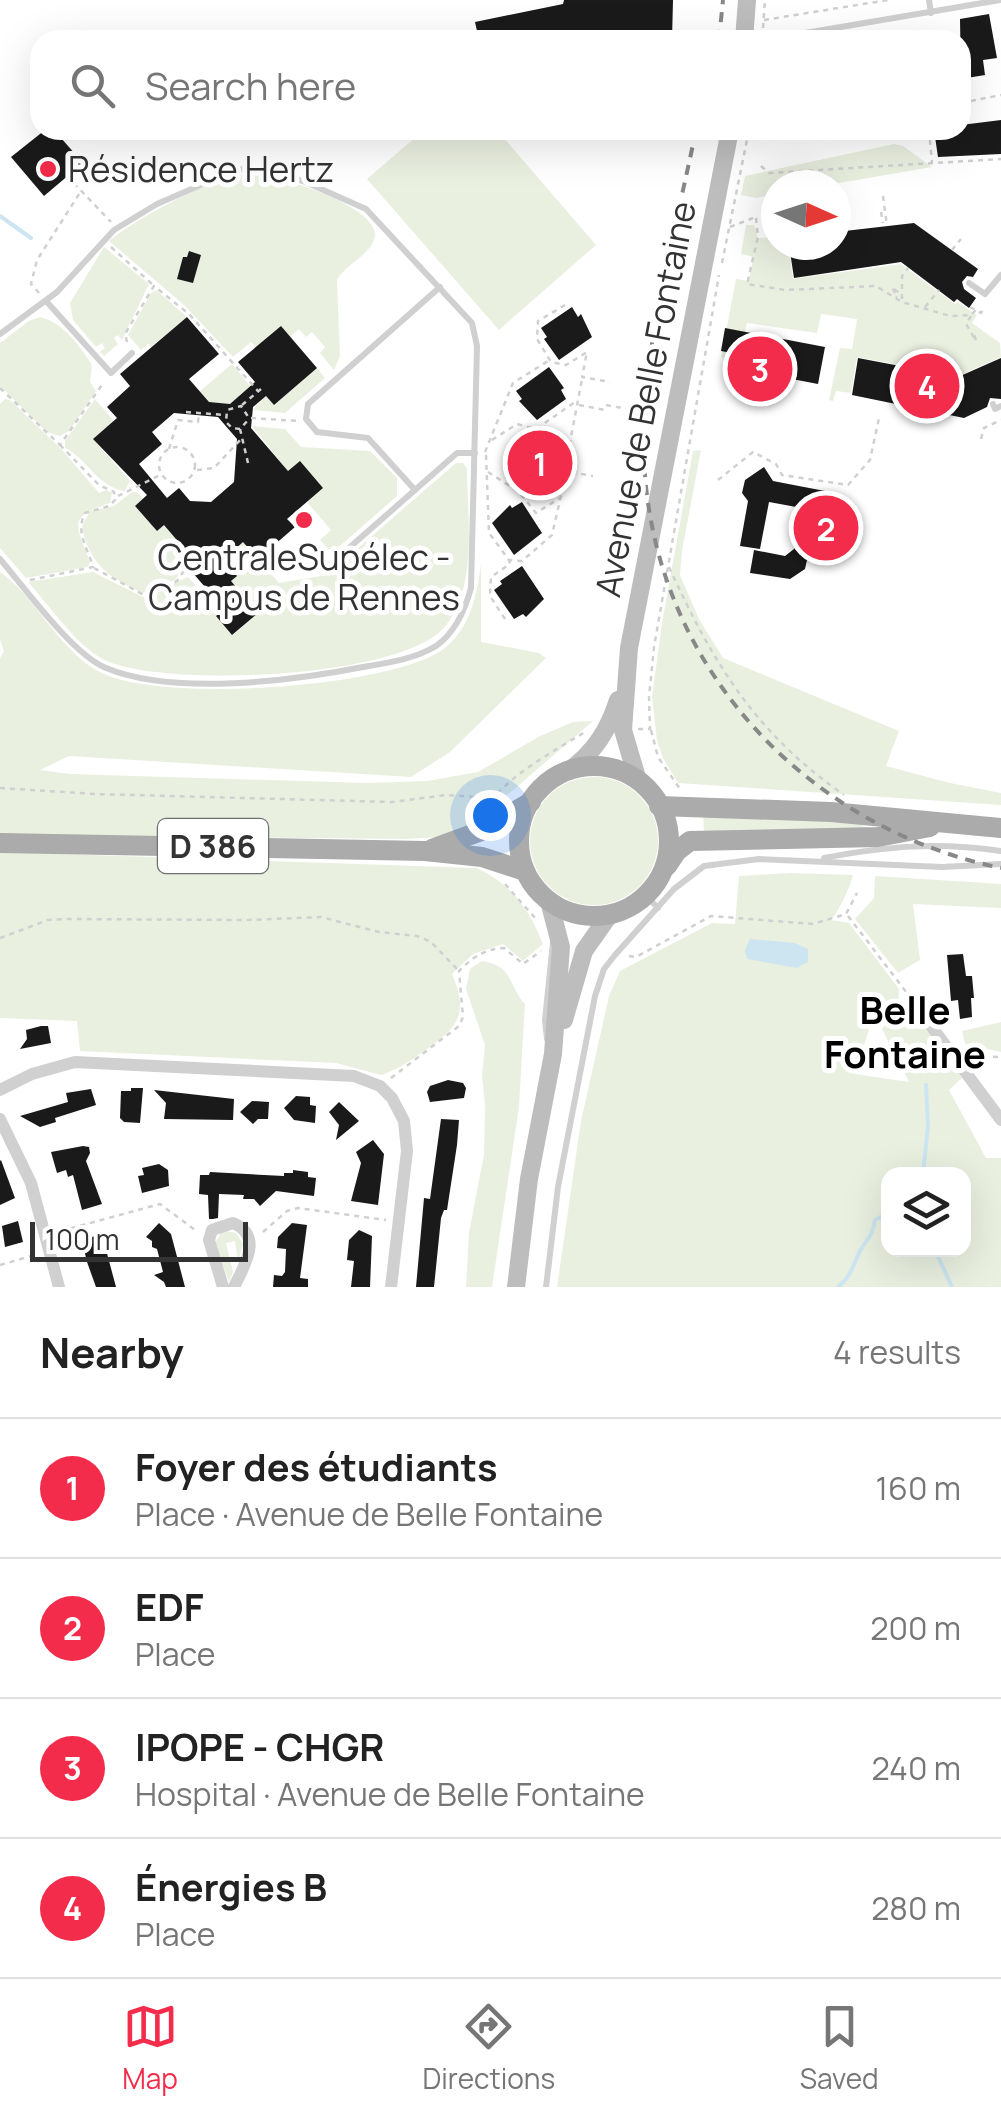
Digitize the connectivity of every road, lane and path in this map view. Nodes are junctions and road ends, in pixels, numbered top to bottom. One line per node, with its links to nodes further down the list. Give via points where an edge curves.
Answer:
1 (747, 0): 8 (main road)
2 (765, 0): 7 (path)
3 (888, 0): 7 (path)
4 (929, 0): 6 (lane)
5 (1000, 0): 6 (lane)
6 (931, 13): 10 (lane)
7 (764, 20): 9 (path)
8 (745, 30)
9 (763, 30)
10 (825, 30)
11 (1001, 95): 12 (path)
12 (971, 102)
13 (737, 140): 60 (main road, Avenue de Belle Fontaine)
14 (738, 140): 24 (path)
15 (931, 140): 17 (path)
16 (1001, 159): 17 (path)
17 (932, 163): 18 (path, via 769,172)
18 (761, 166)
19 (66, 176): 20 (path)
20 (81, 191): 23 (path); 36 (path, via 37,260 31,284)
21 (883, 196): 22 (path, via 885,224)
22 (881, 212)
23 (111, 222)
24 (729, 228): 28 (path, via 754,218); 86 (path)
25 (960, 239): 27 (path)
26 (104, 240): 33 (path); 34 (lane, via 157,204 235,170 262,168 366,209); 36 (lane)
27 (952, 250)
28 (754, 253): 29 (path); 37 (path, via 747,284 785,290 876,286)
29 (748, 256)
30 (908, 268): 37 (path)
31 (1001, 275): 32 (lane, via 985,294)
32 (968, 283)
33 (154, 286): 46 (path, via 125,334); 55 (path, via 260,390)
34 (440, 288): 63 (lane, via 308,404); 70 (lane, via 476,332)
35 (938, 290): 41 (path)
36 (46, 300): 45 (lane); 48 (lane)
37 (902, 302): 41 (path)
38 (565, 305): 47 (path, via 538,321 537,338)
39 (970, 307): 42 (path)
40 (984, 308): 42 (path)
41 (924, 309): 43 (path)
42 (976, 310): 43 (path)
43 (972, 315): 44 (path, via 966,324 976,341)
44 (974, 332)
45 (0, 334)
46 (132, 353): 48 (lane)
47 (550, 360): 49 (path, via 566,364 587,352); 67 (path, via 513,383)
48 (111, 373): 68 (path)
49 (582, 377): 50 (path); 54 (path)
50 (610, 382)
51 (0, 388): 52 (path)
52 (6, 393): 53 (path); 68 (path)
53 (0, 400)
54 (578, 403): 60 (path); 67 (path, via 536,429 516,424); 75 (path, via 567,458)
55 (241, 406): 58 (path); 59 (path)
56 (186, 412): 57 (path)
57 (198, 413): 58 (path); 69 (path, via 198,422 178,420)
58 (226, 415): 64 (path, via 228,426)
59 (250, 418): 63 (path); 64 (path)
60 (675, 418): 91 (main road, Avenue de Belle Fontaine)
61 (879, 418): 78 (path, via 870,460 848,485 782,475 753,452)
62 (1001, 420): 66 (path, via 984,428)
63 (308, 422): 79 (lane, via 322,434 370,439)
64 (240, 430): 65 (path)
65 (242, 438): 72 (path); 73 (path, via 214,468)
66 (981, 439)
67 (490, 441): 71 (path)
68 (60, 445): 80 (path)
69 (168, 449): 73 (path, via 186,449); 76 (path)
70 (475, 452): 71 (path); 79 (lane, via 457,453); 83 (lane, via 466,605 439,643 381,664 236,683 108,669 66,635)
71 (486, 452): 74 (path)
72 (248, 463)
73 (194, 470): 76 (path, via 182,483)
74 (486, 471): 81 (path, via 519,492 536,513); 85 (path, via 488,533)
75 (576, 473): 77 (path); 81 (path, via 565,478)
76 (161, 474): 80 (path)
77 (594, 476)
78 (718, 480)
79 (415, 490): 82 (lane, via 325,569)
80 (116, 497): 87 (path, via 81,522)
81 (560, 498): 85 (path, via 552,536 522,561)
82 (298, 556)
83 (0, 559)
84 (192, 559): 87 (path, via 177,582 144,595)
85 (510, 560): 89 (path, via 491,577 490,596)
86 (668, 566): 90 (path, via 651,673); 96 (path, via 728,680 785,747)
87 (93, 567): 88 (path)
88 (27, 580)
89 (505, 619)
90 (650, 729): 91 (path); 95 (path, via 658,757)
91 (616, 730): 92 (main road); 93 (main road, Avenue de Belle Fontaine); 94 (path, via 584,732 493,798 378,801)
92 (569, 771): 93 (main road, via 604,768); 97 (main road)
93 (638, 781): 98 (main road)
94 (0, 788)
95 (682, 790)
96 (850, 798)
97 (530, 802): 102 (main road, via 480,831); 106 (main road, via 519,843)
98 (660, 806): 99 (main road, via 864,814); 107 (main road, via 668,835)
99 (942, 824): 100 (main road); 107 (main road, via 878,837 690,841 676,851)
100 (1001, 828)
101 (0, 843): 102 (main road, D 386)
102 (425, 851): 106 (main road)
103 (1001, 851): 104 (lane, via 942,844)
104 (814, 860): 105 (lane); 107 (lane, via 704,866 674,889)
105 (1001, 864)
106 (526, 871): 109 (main road)
107 (654, 894): 110 (main road); 135 (lane, via 604,970 595,996)
108 (857, 894): 111 (path)
109 (549, 901): 110 (main road, via 584,916); 117 (main road, via 561,947)
110 (610, 914): 117 (main road, via 584,950)
111 (846, 914): 114 (path, via 813,924 711,916); 116 (path)
112 (0, 938): 115 (path, via 65,918 321,916 417,936)
113 (546, 946): 115 (path, via 523,964 504,948 492,949)
114 (630, 956)
115 (459, 971): 120 (path, via 458,1026)
116 (914, 1003): 118 (street)
117 (553, 1054): 134 (main road)
118 (954, 1055): 119 (path); 123 (street)
119 (1001, 1057)
120 (380, 1086): 121 (street, via 354,1076 75,1062); 124 (street, via 404,1122 407,1151)
121 (0, 1090)
122 (0, 1119): 125 (street, via 31,1183)
123 (1001, 1120)
124 (397, 1221): 127 (path, via 298,1208); 133 (street)
125 (45, 1235): 126 (path, via 160,1204); 128 (street)
126 (209, 1240): 127 (street, via 212,1230 233,1223); 131 (street)
127 (251, 1243): 132 (street)
128 (49, 1250): 129 (path); 130 (street)
129 (0, 1264)
130 (59, 1287)
131 (223, 1287)
132 (234, 1287)
133 (391, 1287)
134 (516, 1287)
135 (546, 1287)

